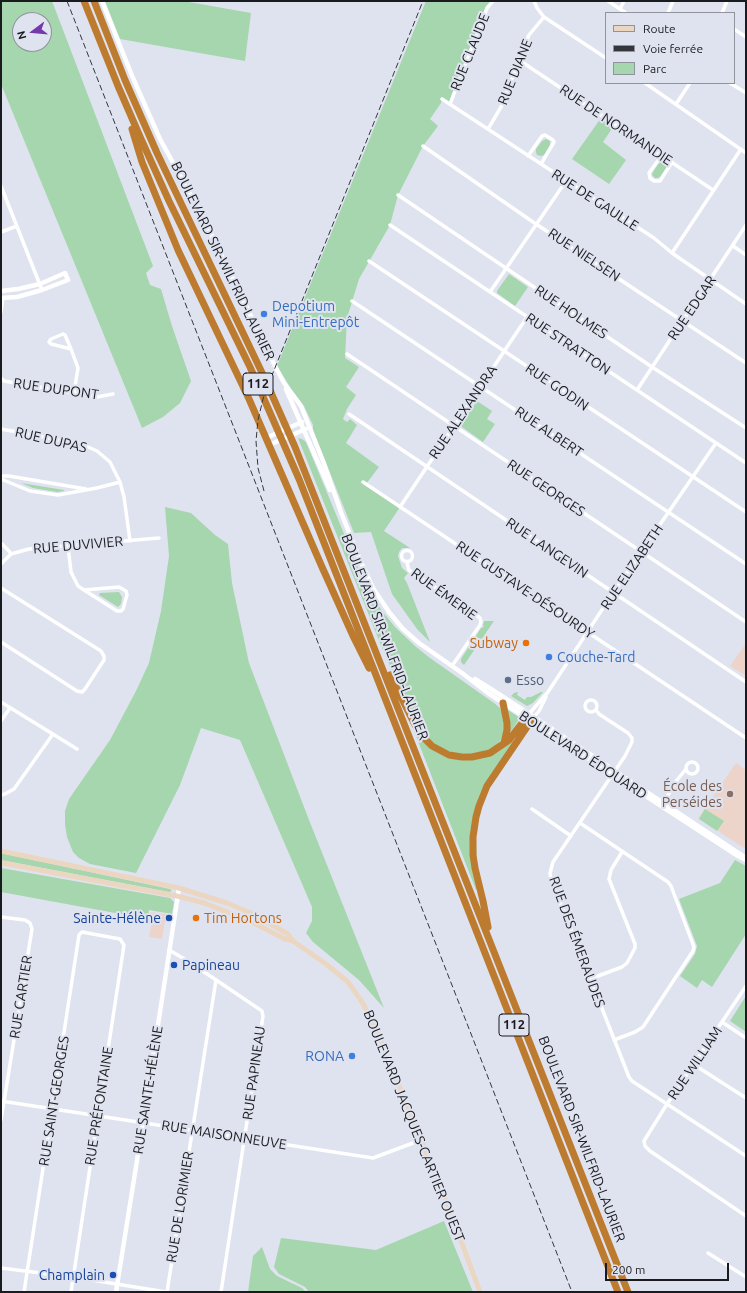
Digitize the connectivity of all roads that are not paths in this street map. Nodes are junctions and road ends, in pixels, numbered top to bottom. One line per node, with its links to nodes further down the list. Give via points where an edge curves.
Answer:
1 (84, 1): 24 (highway, BOULEVARD SIR-WILFRID-LAURIER / 112)
2 (94, 1): 106 (highway, BOULEVARD SIR-WILFRID-LAURIER / 112, via 159,158 295,447)
3 (102, 1): 66 (street, BOULEVARD SIR-WILFRID-LAURIER, via 156,130 207,225)
4 (492, 1): 25 (street, RUE CLAUDE)
5 (534, 1): 14 (street)
6 (608, 1): 10 (street)
7 (624, 1): 10 (street)
8 (673, 1): 12 (street)
9 (728, 1): 13 (street)
10 (620, 9): 11 (street)
11 (624, 12)
12 (668, 12)
13 (722, 12)
14 (544, 17): 17 (street); 18 (street, RUE DIANE, via 529,35)
15 (735, 30): 16 (street)
16 (746, 37)
17 (605, 57)
18 (519, 60): 27 (street, RUE DIANE, via 501,107); 31 (street, RUE DE NORMANDIE)
19 (646, 84): 26 (street)
20 (689, 84): 26 (street)
21 (732, 84): 22 (street)
22 (746, 93)
23 (442, 99): 25 (street, RUE DE GAULLE)
24 (125, 102): 79 (highway, via 142,162 172,236); 113 (highway, BOULEVARD SIR-WILFRID-LAURIER / 112, via 277,427)
25 (450, 104): 27 (street, RUE DE GAULLE)
26 (676, 104): 29 (street)
27 (488, 129): 32 (street, RUE DE GAULLE)
28 (423, 146): 39 (street, RUE NIELSEN)
29 (741, 149): 30 (street); 37 (street)
30 (746, 153)
31 (662, 155): 33 (street, RUE DE NORMANDIE); 33 (street, via 649,173 654,181 660,181)
32 (528, 156): 34 (street, RUE DE GAULLE); 34 (street, via 542,136 553,140)
33 (672, 162): 37 (street, RUE DE NORMANDIE)
34 (540, 164): 35 (street, RUE DE GAULLE)
35 (566, 181): 39 (street); 45 (street, RUE DE GAULLE, via 654,238)
36 (1, 186): 42 (street)
37 (713, 190): 45 (street)
38 (398, 195): 48 (street, RUE HOLMES)
39 (537, 224): 48 (street); 59 (street, RUE NIELSEN)
40 (390, 225): 53 (street, RUE STRATTON)
41 (746, 225): 44 (street, RUE EDGAR)
42 (18, 226): 43 (street); 50 (street)
43 (1, 232)
44 (733, 246): 46 (street); 49 (street, RUE EDGAR)
45 (672, 253): 49 (street, RUE DE GAULLE)
46 (746, 255)
47 (369, 260): 61 (street, RUE GODIN)
48 (506, 268): 53 (street); 64 (street, RUE HOLMES)
49 (710, 280): 56 (street, RUE DE GAULLE); 59 (street, RUE EDGAR)
50 (40, 284): 51 (street); 51 (street, via 65,274 68,280); 52 (street)
51 (42, 290): 54 (street)
52 (1, 291)
53 (490, 292): 58 (street, RUE STRATTON)
54 (2, 298): 57 (street)
55 (352, 300): 67 (street, RUE ALBERT)
56 (746, 304)
57 (1, 312)
58 (527, 317): 61 (street, RUE ALEXANDRA); 68 (street, RUE STRATTON)
59 (683, 321): 63 (street, RUE NIELSEN); 64 (street, RUE EDGAR)
60 (71, 349): 60 (street, via 51,344 49,342 63,334); 69 (street, via 78,368)
61 (504, 351): 67 (street, RUE ALEXANDRA); 84 (street, RUE GODIN)
62 (346, 354): 74 (street, RUE GEORGES)
63 (746, 363)
64 (652, 367): 68 (street, RUE EDGAR); 76 (street, RUE HOLMES)
65 (1, 378): 69 (street, RUE DUPONT, via 4,381)
66 (284, 383): 72 (street, BOULEVARD ÉDOUARD, via 301,406); 73 (street, BOULEVARD ÉDOUARD)
67 (481, 386): 74 (street, RUE ALEXANDRA); 89 (street, RUE ALBERT)
68 (637, 390): 80 (street, RUE STRATTON)
69 (74, 393): 70 (street, RUE DUPONT, via 97,397)
70 (112, 394)
71 (349, 414): 82 (street, RUE LANGEVIN)
72 (307, 420): 73 (street); 75 (street, BOULEVARD ÉDOUARD)
73 (300, 423): 78 (street, BOULEVARD ÉDOUARD); 79 (street, via 274,435)
74 (453, 426): 82 (street, RUE ALEXANDRA); 96 (street, RUE GEORGES)
75 (309, 427): 78 (street); 91 (street, BOULEVARD ÉDOUARD)
76 (746, 428)
77 (1, 429): 85 (street, RUE DUPAS, via 81,444 110,462)
78 (304, 430): 79 (street); 91 (street, BOULEVARD ÉDOUARD)
79 (268, 442): 113 (highway, via 354,638)
80 (716, 443): 81 (street, RUE STRATTON); 84 (street, RUE ELIZABETH)
81 (746, 463)
82 (426, 467): 88 (street, RUE ALEXANDRA); 103 (street, RUE LANGEVIN)
83 (1, 477): 87 (street, via 9,476); 87 (street, via 30,491 49,495)
84 (693, 477): 89 (street, RUE ELIZABETH); 90 (street, RUE GODIN)
85 (120, 482): 87 (street); 93 (street, RUE DUPAS)
86 (363, 482): 88 (street, RUE GUSTAVE-DÉSOURDY)
87 (89, 489)
88 (400, 507): 105 (street, RUE GUSTAVE-DÉSOURDY)
89 (669, 512): 96 (street, RUE ELIZABETH); 100 (street, RUE ALBERT)
90 (746, 512)
91 (342, 515): 108 (street, BOULEVARD ÉDOUARD, via 366,574 382,603 411,636)
92 (159, 538): 93 (street, RUE DUVIVIER)
93 (130, 541): 95 (street, RUE DUVIVIER)
94 (1, 543): 97 (street)
95 (68, 546): 97 (street, RUE DUVIVIER, via 29,549); 102 (street, via 71,572 78,586)
96 (642, 551): 103 (street, RUE ELIZABETH); 104 (street, RUE GEORGES)
97 (11, 554): 99 (street)
98 (407, 562): 108 (street, RUE ÉMERIE, via 409,570 480,618 480,624)
99 (1, 564)
100 (746, 564)
101 (1, 588): 107 (street, via 101,651 104,660 82,692)
102 (84, 590): 102 (street, via 117,612 123,609 127,595 119,587)
103 (613, 593): 105 (street, RUE ELIZABETH); 110 (street, RUE LANGEVIN)
104 (746, 622)
105 (588, 633): 116 (street, RUE ELIZABETH, via 548,692 539,711); 119 (street, RUE GUSTAVE-DÉSOURDY)
106 (372, 639): 120 (highway, via 417,728 429,743 446,754 469,758 488,754); 138 (highway, BOULEVARD SIR-WILFRID-LAURIER / 112)
107 (1, 642)
108 (452, 666): 109 (street, BOULEVARD ÉDOUARD)
109 (462, 673): 112 (street, BOULEVARD ÉDOUARD); 116 (street, BOULEVARD ÉDOUARD, via 491,689)
110 (746, 682)
111 (1, 702): 114 (street)
112 (503, 703): 116 (street, BOULEVARD ÉDOUARD); 120 (highway, via 507,723)
113 (388, 705): 171 (highway, BOULEVARD SIR-WILFRID-LAURIER / 112)
114 (10, 708): 117 (street); 118 (street)
115 (596, 710): 123 (street, RUE DES ÉMERAUDES, via 632,738 631,746)
116 (530, 717): 120 (highway); 123 (street, BOULEVARD ÉDOUARD); 138 (highway, via 487,786 474,825 474,864)
117 (1, 721)
118 (52, 734): 121 (street); 124 (street, via 14,789)
119 (746, 738)
120 (504, 743)
121 (76, 749)
122 (686, 769): 125 (street)
123 (614, 772): 125 (street, BOULEVARD ÉDOUARD); 127 (street, RUE DES ÉMERAUDES)
124 (1, 795)
125 (662, 804): 131 (street, BOULEVARD ÉDOUARD)
126 (532, 809): 128 (street)
127 (580, 823): 128 (street, RUE DES ÉMERAUDES); 130 (street)
128 (571, 836): 140 (street, RUE DES ÉMERAUDES, via 552,864 550,873)
129 (1, 851): 133 (main road, BOULEVARD JACQUES-CARTIER OUEST)
130 (622, 852): 140 (street, via 610,870 609,879 636,948 627,964); 145 (street, via 668,882 694,947 643,1027)
131 (746, 858)
132 (1, 863): 134 (main road, BOULEVARD JACQUES-CARTIER OUEST)
133 (178, 888): 134 (street, RUE SAINTE-HÉLÈNE); 137 (main road, BOULEVARD JACQUES-CARTIER OUEST, via 253,914 288,934)
134 (177, 896): 137 (main road, BOULEVARD JACQUES-CARTIER OUEST, via 220,908); 139 (street, RUE SAINTE-HÉLÈNE)
135 (1, 917): 148 (street, RUE CARTIER, via 25,920 32,929)
136 (103, 936): 150 (street, RUE SAINT-GEORGES, via 82,932 79,935); 151 (street, RUE PRÉFONTAINE, via 120,939 124,944)
137 (294, 941): 156 (main road, BOULEVARD JACQUES-CARTIER OUEST, via 348,982 362,1002 375,1026)
138 (490, 941): 172 (highway, BOULEVARD SIR-WILFRID-LAURIER / 112)
139 (169, 950): 141 (street, RUE PAPINEAU); 153 (street, RUE SAINTE-HÉLÈNE)
140 (590, 979): 145 (street, RUE DES ÉMERAUDES)
141 (216, 980): 154 (street, RUE DE LORIMIER); 155 (street, RUE PAPINEAU, via 262,1011 263,1016)
142 (746, 986): 143 (street, RUE WILLIAM)
143 (722, 1022): 144 (street); 146 (street, RUE WILLIAM)
144 (746, 1038)
145 (614, 1040): 149 (street, RUE DES ÉMERAUDES, via 632,1081)
146 (694, 1064): 147 (street); 149 (street, RUE WILLIAM)
147 (746, 1098)
148 (2, 1101): 150 (street, RUE MAISONNEUVE); 152 (street, RUE CARTIER)
149 (667, 1104): 157 (street, RUE DES ÉMERAUDES); 158 (street, RUE WILLIAM, via 644,1141 645,1146)
150 (53, 1109): 151 (street, RUE MAISONNEUVE); 161 (street, RUE SAINT-GEORGES)
151 (98, 1116): 153 (street, RUE MAISONNEUVE); 162 (street, RUE PRÉFONTAINE)
152 (1, 1120)
153 (143, 1123): 154 (street, RUE MAISONNEUVE); 164 (street, RUE SAINTE-HÉLÈNE)
154 (192, 1130): 155 (street, RUE MAISONNEUVE); 168 (street, RUE DE LORIMIER)
155 (245, 1138): 156 (street, RUE MAISONNEUVE, via 373,1158); 169 (street, RUE PAPINEAU)
156 (421, 1140): 170 (main road, BOULEVARD JACQUES-CARTIER OUEST)
157 (746, 1156)
158 (746, 1216)
159 (708, 1253): 163 (street)
160 (1, 1268): 161 (street)
161 (28, 1271): 162 (street); 165 (street, RUE SAINT-GEORGES)
162 (73, 1277): 164 (street); 166 (street, RUE PRÉFONTAINE)
163 (746, 1277)
164 (117, 1284): 167 (street, RUE SAINTE-HÉLÈNE); 168 (street)
165 (24, 1292)
166 (71, 1292)
167 (116, 1292)
168 (166, 1292)
169 (221, 1292)
170 (480, 1292)
171 (618, 1292)
172 (628, 1292)

